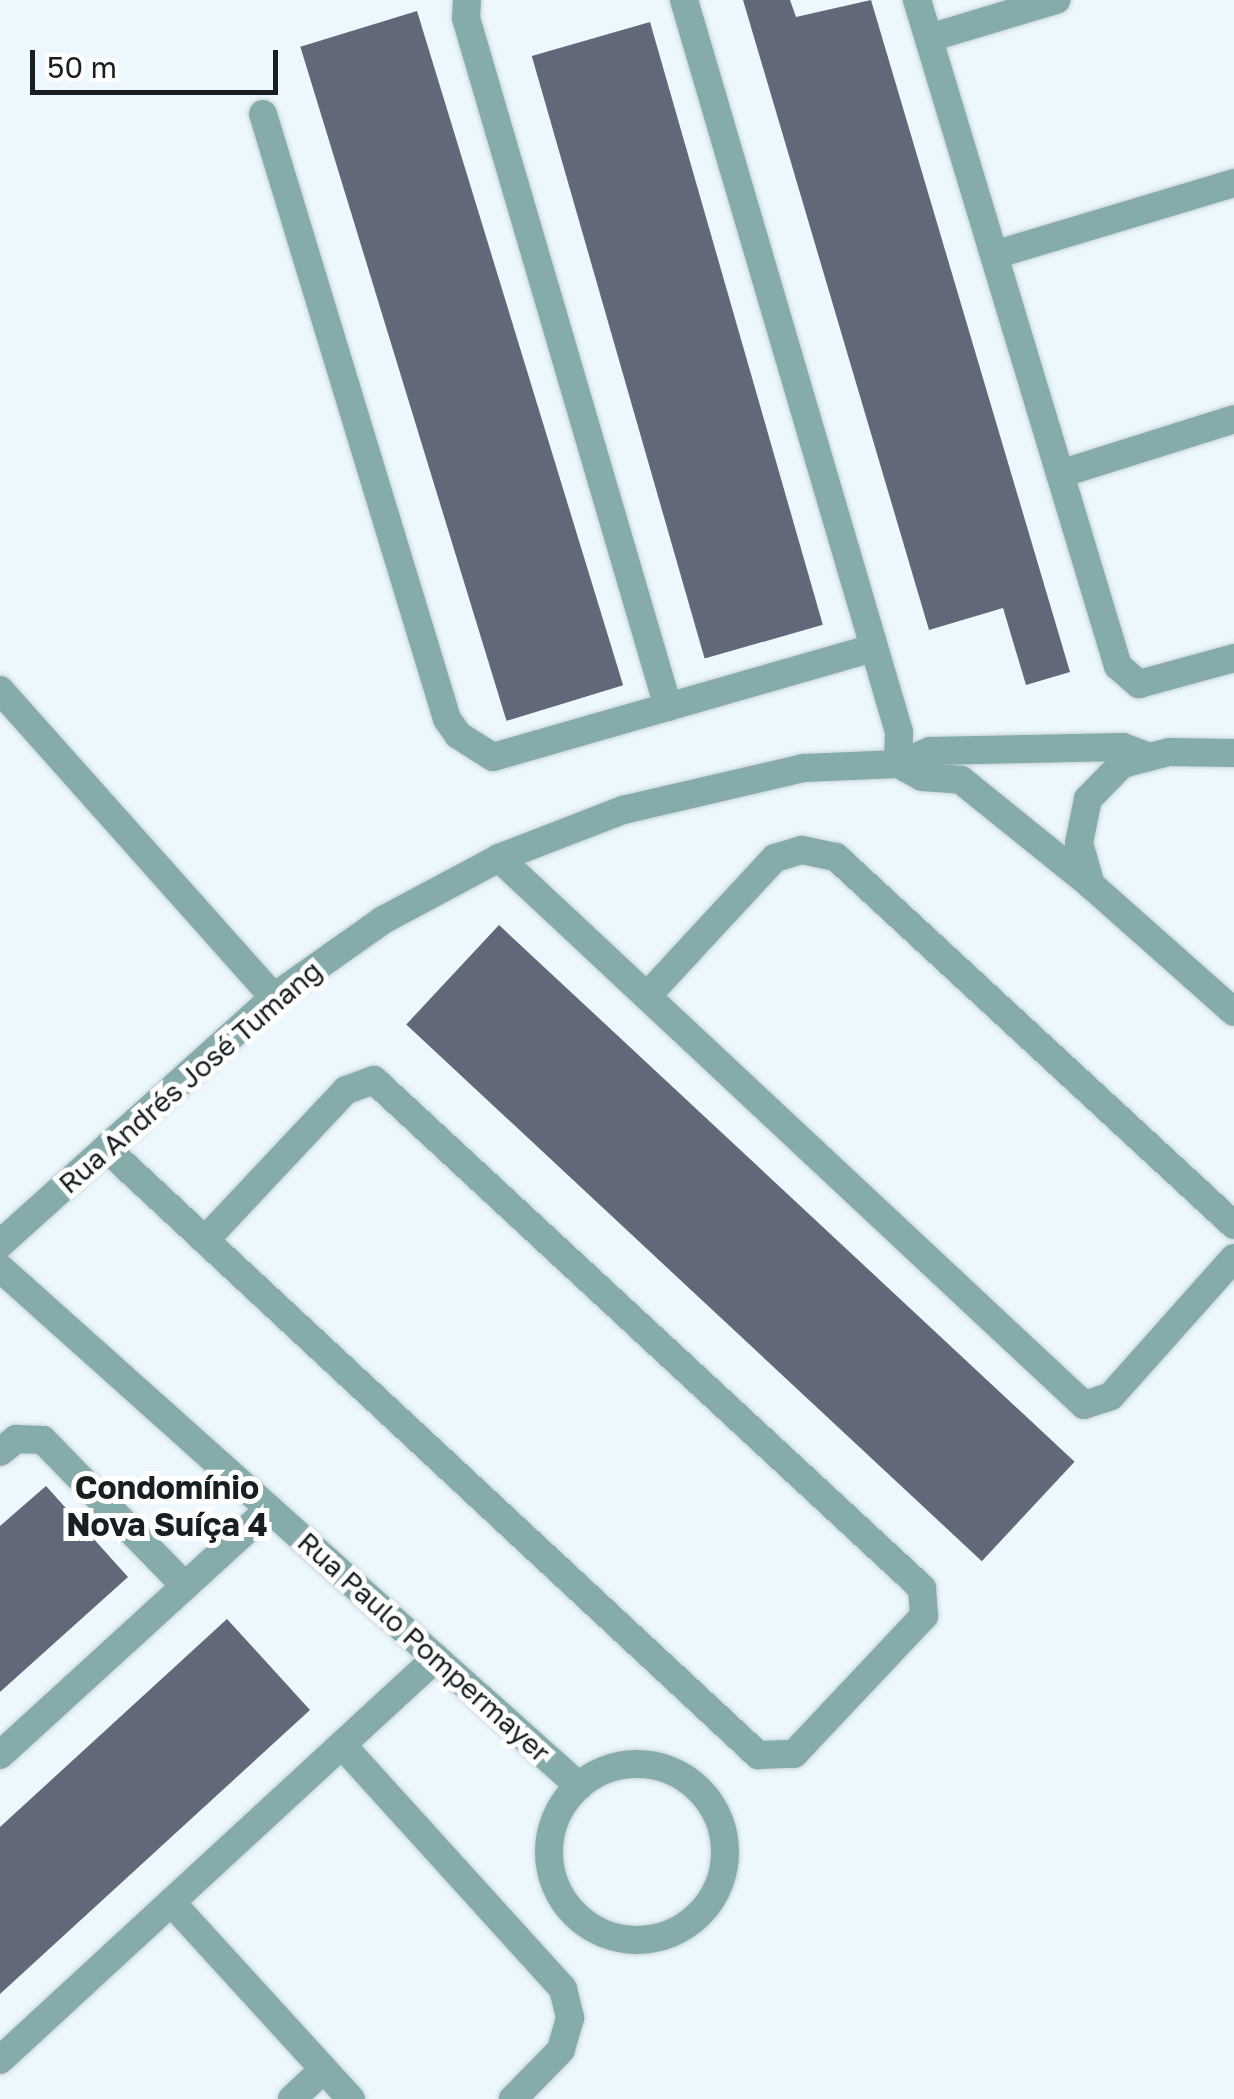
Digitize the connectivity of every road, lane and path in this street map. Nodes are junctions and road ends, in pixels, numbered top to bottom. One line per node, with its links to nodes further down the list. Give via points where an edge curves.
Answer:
1 (468, 0): 14 (street, via 466,18)
2 (684, 0): 11 (street)
3 (917, 0): 5 (street)
4 (1056, 0): 5 (street)
5 (928, 38): 8 (street)
6 (263, 114): 14 (street, via 447,719 473,748 493,756)
7 (1234, 183): 8 (street)
8 (994, 255): 10 (street)
9 (1234, 419): 10 (street)
10 (1060, 474): 12 (street, via 1122,675 1148,684)
11 (874, 648): 14 (street); 17 (street, via 899,732)
12 (1234, 658)
13 (0, 690): 21 (street)
14 (668, 707)
15 (1234, 753): 16 (street)
16 (1144, 755): 17 (street, via 1123,747 930,751); 19 (street, via 1112,772 1088,799 1079,842)
17 (898, 764): 18 (street, Rua Andrés José Tumang, via 804,768 682,793); 19 (street, via 922,777 961,780)
18 (499, 858): 20 (street); 21 (street, Rua Andrés José Tumang, via 382,920)
19 (1092, 885): 22 (street)
20 (647, 996): 24 (street, via 775,858 802,850 836,857); 27 (street, via 1084,1405 1112,1396)
21 (274, 997): 23 (street, Rua Andrés José Tumang)
22 (1234, 1012)
23 (106, 1148): 25 (street); 26 (street, Rua Andrés José Tumang)
24 (1234, 1225)
25 (205, 1240): 25 (street, via 758,1755 794,1754 924,1616 922,1588 374,1080 346,1090)
26 (0, 1244)
27 (1234, 1258)
28 (0, 1268): 30 (street, Rua Paulo Pompermayer)
29 (0, 1452): 31 (street, via 16,1438 43,1440)
30 (269, 1509): 31 (street); 32 (street, Rua Paulo Pompermayer)
31 (185, 1586): 34 (street)
32 (436, 1658): 33 (street); 35 (street, Rua Paulo Pompermayer)
33 (342, 1745): 36 (street); 41 (street, via 563,1988 570,2018 561,2050)
34 (0, 1756)
35 (579, 1786): 35 (street, via 555,1820 550,1841 554,1883 578,1918 637,1941 696,1919 725,1864 720,1822 696,1787 637,1764 596,1774)
36 (171, 1902): 37 (street); 38 (street)
37 (0, 2060)
38 (323, 2070): 39 (street); 40 (street)
39 (292, 2099)
40 (351, 2099)
41 (514, 2099)

